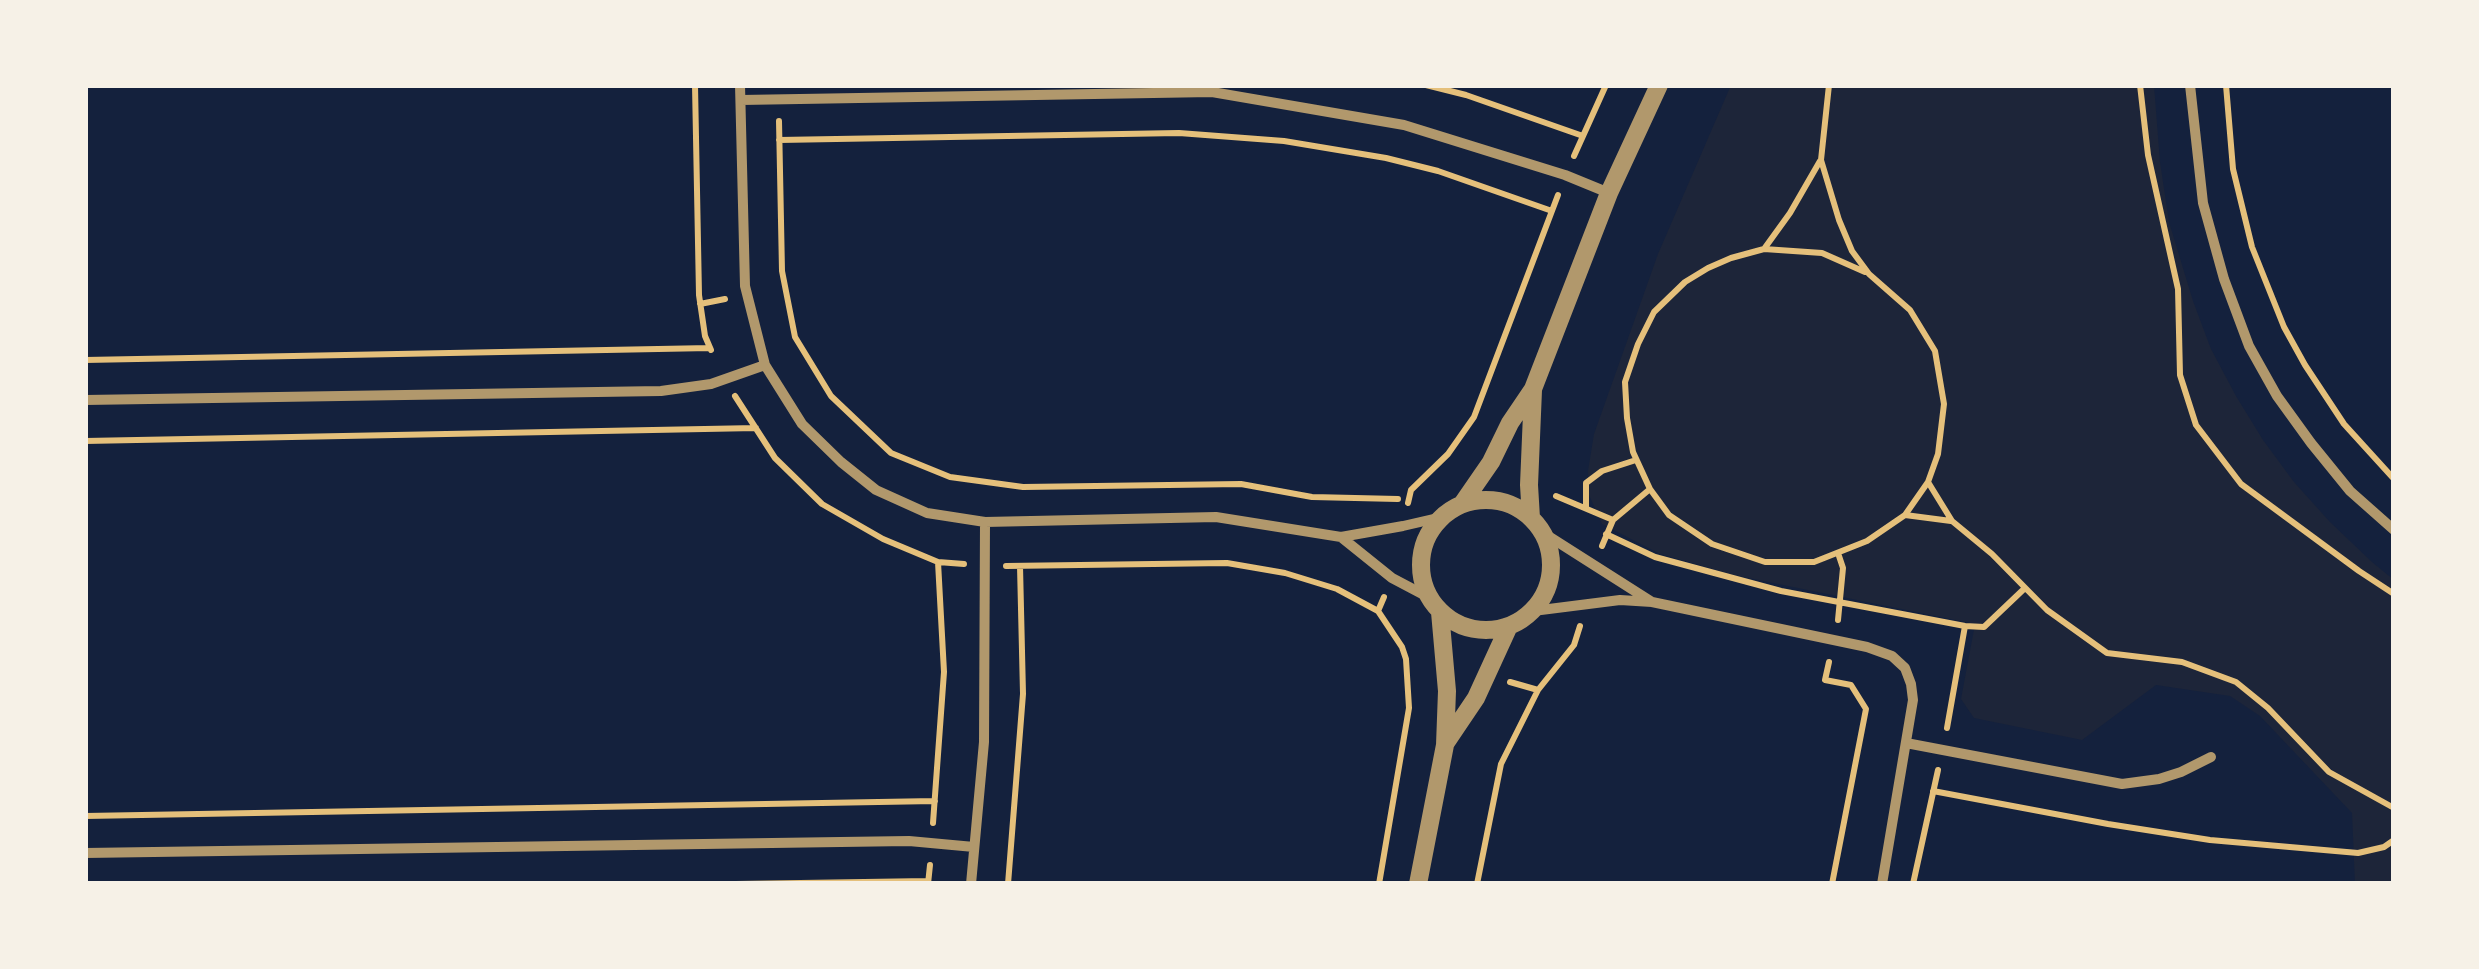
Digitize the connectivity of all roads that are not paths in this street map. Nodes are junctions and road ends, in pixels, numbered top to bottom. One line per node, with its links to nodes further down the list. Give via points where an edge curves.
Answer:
1 (740, 85): 4 (street)
2 (1659, 85): 5 (street)
3 (2190, 85): 13 (street, via 2203,203 2250,346 2311,443)
4 (741, 100): 5 (street, via 1212,92 1404,125); 6 (street, via 744,286)
5 (1608, 193): 7 (street)
6 (766, 365): 8 (street, via 661,392); 11 (street, via 802,424 876,490 926,512)
7 (1533, 389): 9 (street); 12 (street, via 1529,486)
8 (85, 400)
9 (1462, 504): 10 (street); 12 (street, via 1499,501)
10 (1442, 516): 14 (street); 16 (street, via 1420,563)
11 (986, 522): 14 (street, via 1216,517); 22 (street, via 984,742)
12 (1537, 525): 15 (street); 17 (street, via 1551,564)
13 (2394, 530)
14 (1341, 536): 16 (street)
15 (1652, 602): 17 (street); 19 (street, via 1892,656 1912,684)
16 (1434, 604): 18 (street, via 1472,629); 20 (street, via 1447,692)
17 (1533, 611): 18 (street)
18 (1510, 626): 20 (street)
19 (1906, 743): 21 (street, via 2122,784 2159,779); 26 (street)
20 (1445, 744): 25 (street)
21 (2211, 758)
22 (974, 847): 23 (street, via 909,841); 24 (street)
23 (85, 853)
24 (971, 884)
25 (1418, 884)
26 (1882, 884)

